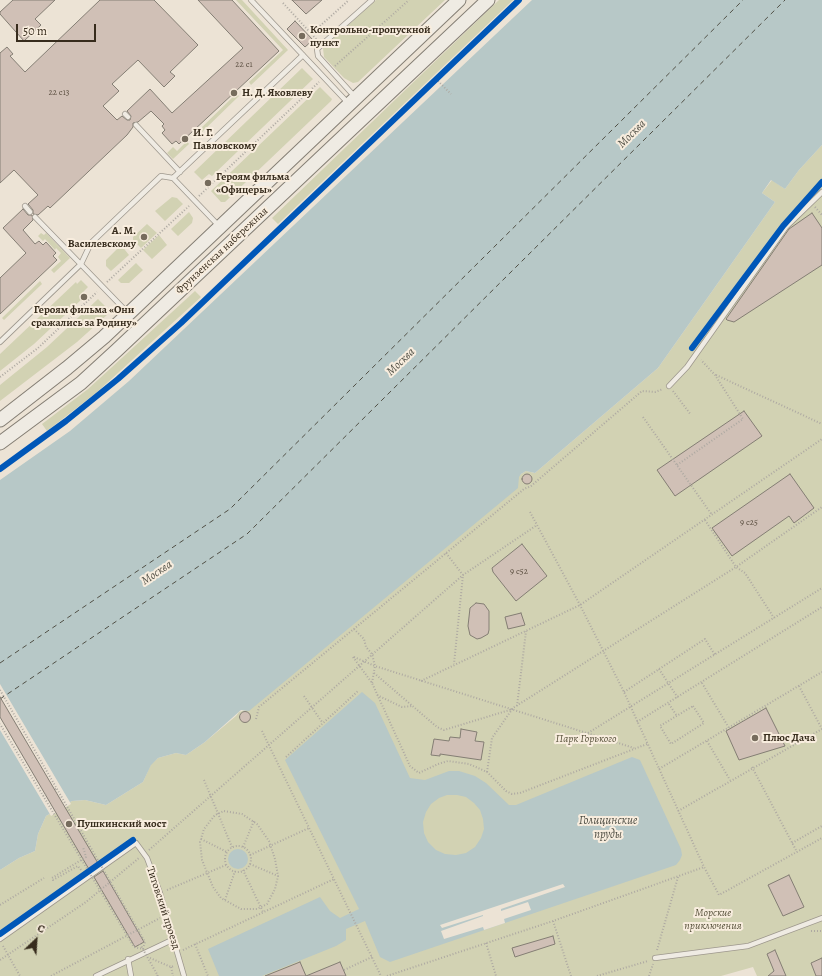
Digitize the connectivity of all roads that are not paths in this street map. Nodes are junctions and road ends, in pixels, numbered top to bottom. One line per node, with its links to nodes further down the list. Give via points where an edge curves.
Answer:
1 (251, 0): 5 (lane)
2 (372, 0): 6 (lane, via 317,49 318,56)
3 (459, 0): 6 (main road, Фрунзенская набережная)
4 (488, 0): 20 (main road, Фрунзенская набережная, via 118,350 75,387)
5 (304, 55): 6 (lane, via 324,77); 8 (lane)
6 (353, 101): 14 (main road, Фрунзенская набережная)
7 (136, 125): 8 (lane)
8 (180, 172): 9 (lane)
9 (173, 178): 14 (lane); 15 (lane, via 161,176 91,243)
10 (822, 192): 18 (lane, via 786,227 687,367)
11 (25, 206): 12 (lane)
12 (30, 212)
13 (35, 217): 15 (lane)
14 (220, 227): 16 (main road, Фрунзенская набережная)
15 (81, 264): 16 (lane); 17 (lane)
16 (129, 313): 19 (main road, Фрунзенская набережная, via 67,368)
17 (0, 342)
18 (669, 386)
19 (0, 420)
20 (0, 443)
21 (822, 918): 24 (lane, via 748,946)
22 (174, 938): 23 (lane, Титовский проезд, via 160,892 144,854 136,843); 25 (lane); 28 (lane, Титовский проезд)
23 (0, 939)
24 (655, 958)
25 (128, 959): 26 (lane); 27 (lane)
26 (96, 976)
27 (131, 976)
28 (184, 976)

